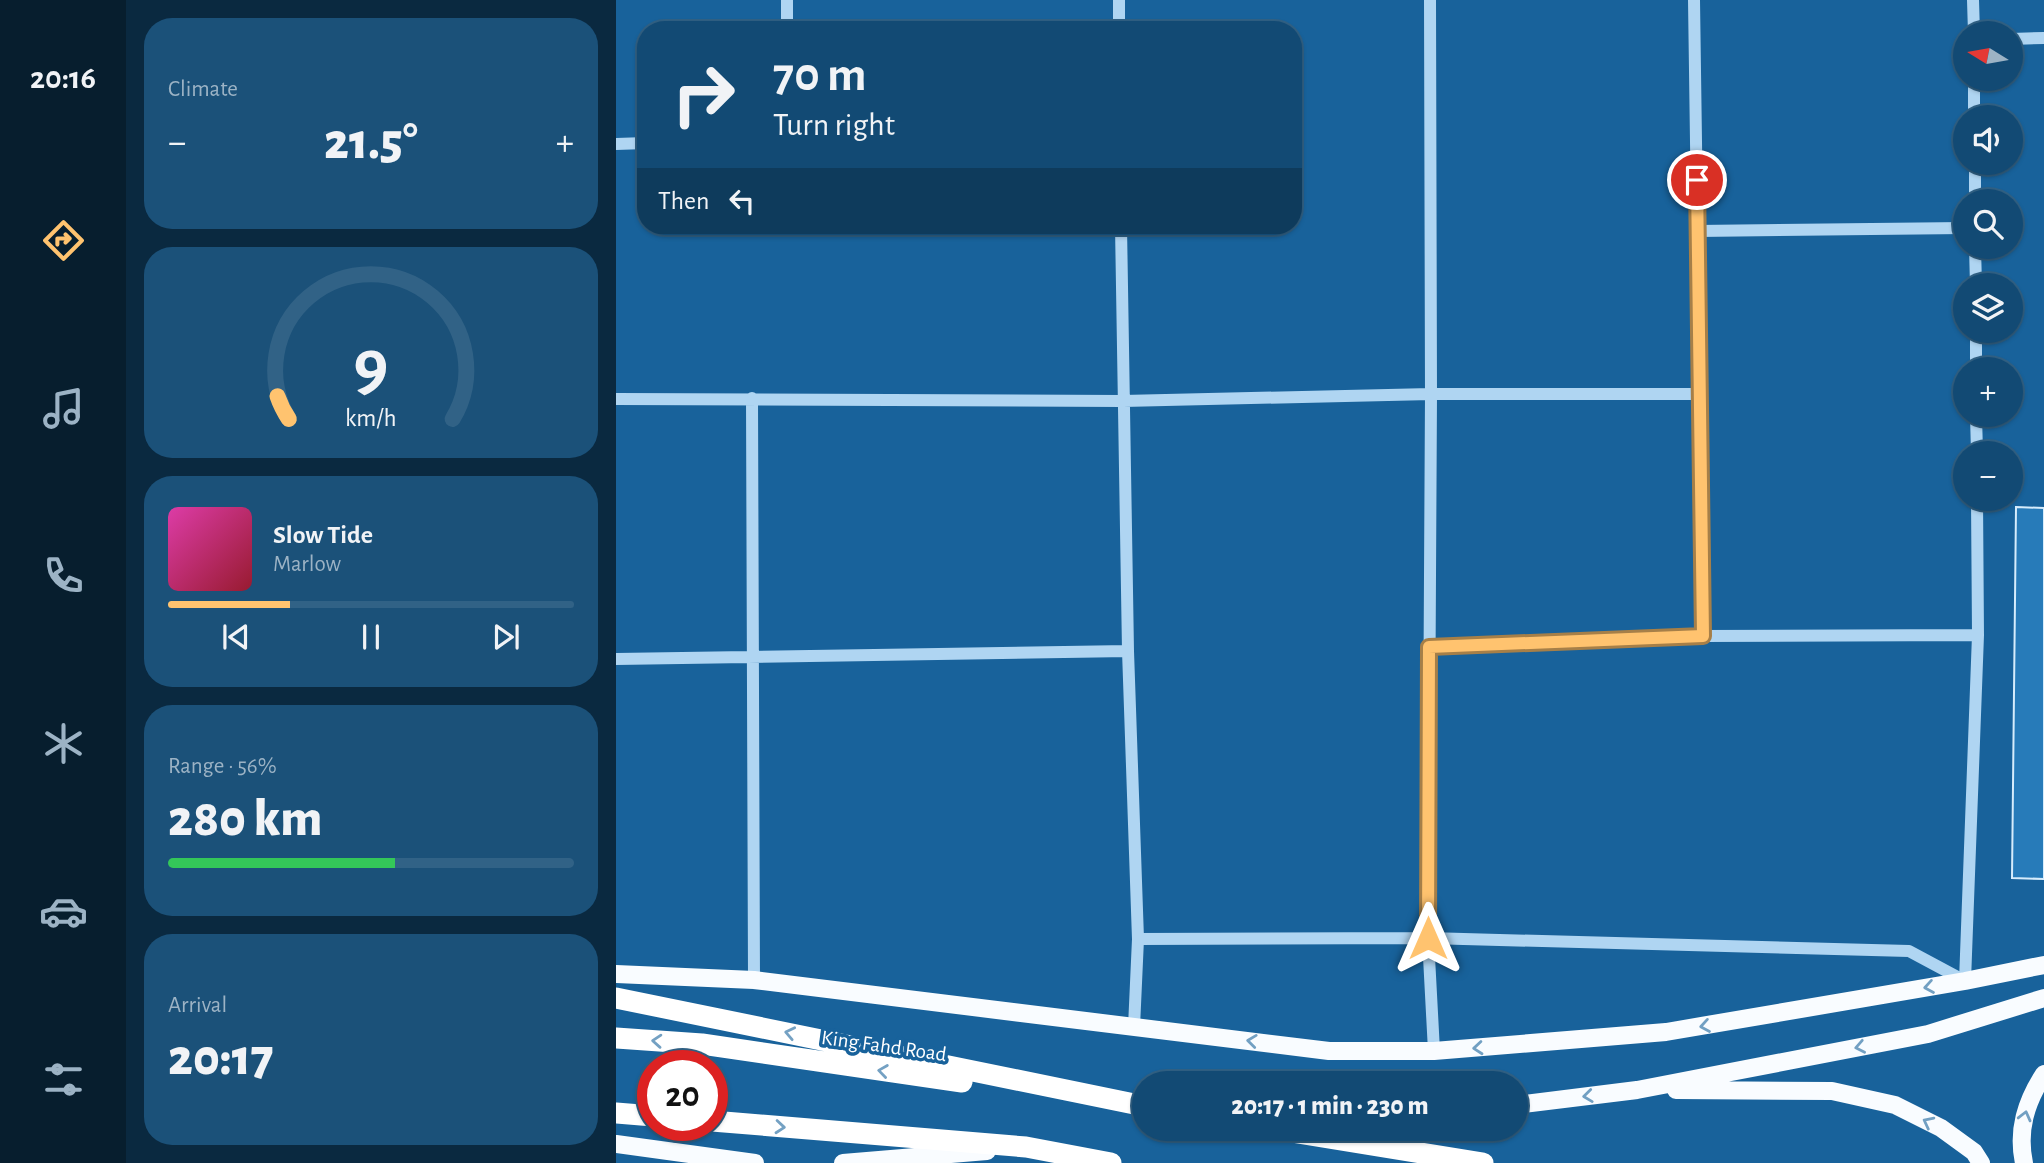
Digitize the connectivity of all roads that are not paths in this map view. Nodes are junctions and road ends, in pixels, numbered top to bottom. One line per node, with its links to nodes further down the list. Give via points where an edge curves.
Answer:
1 (787, 0): 6 (street)
2 (1119, 0): 7 (street)
3 (1430, 0): 16 (street)
4 (1694, 0): 14 (street)
5 (1973, 0): 8 (street)
6 (787, 21)
7 (1119, 21)
8 (1973, 21)
9 (2044, 38): 10 (street)
10 (2023, 39)
11 (637, 143): 12 (street)
12 (616, 144)
13 (1953, 228): 14 (street)
14 (1697, 231): 17 (street)
15 (1121, 235): 20 (street)
16 (1431, 394): 17 (street); 20 (street); 24 (street)
17 (1699, 394): 23 (street)
18 (752, 398): 19 (street); 20 (street); 26 (street)
19 (616, 399)
20 (1123, 401): 25 (street)
21 (1977, 511): 22 (street)
22 (1978, 635): 23 (street); 33 (street)
23 (1703, 636): 24 (street)
24 (1429, 647): 28 (street)
25 (1128, 651): 26 (street); 29 (street)
26 (754, 657): 27 (street); 32 (street)
27 (616, 659)
28 (1428, 938): 29 (street); 33 (street, via 1909,951); 38 (street)
29 (1138, 939): 36 (street)
30 (2044, 965): 33 (main road)
31 (616, 974): 32 (main road)
32 (754, 980): 36 (main road)
33 (1965, 981): 38 (main road, one-way to 38, via 1666,1032)
34 (616, 998): 42 (highway, one-way to 34)
35 (2044, 998): 40 (main road, one-way to 40, via 1928,1034)
36 (1134, 1027): 38 (main road, one-way to 36, via 1329,1051)
37 (616, 1038): 43 (highway, King Fahd Road, one-way to 37, via 702,1044)
38 (1434, 1051)
39 (2044, 1074): 56 (main road, one-way to 39, via 2020,1146 2023,1119)
40 (1637, 1090): 41 (main road, one-way to 41); 55 (main road, one-way to 40, via 1974,1152 1941,1128 1895,1105 1832,1091)
41 (1528, 1104)
42 (1132, 1105)
43 (1132, 1105)
44 (616, 1113): 45 (highway)
45 (637, 1115)
46 (728, 1122): 49 (highway, one-way to 49)
47 (1347, 1141): 54 (highway)
48 (616, 1144): 50 (main road)
49 (1026, 1147): 51 (main road); 52 (main road); 53 (highway)
50 (755, 1163)
51 (844, 1163)
52 (1086, 1163)
53 (1111, 1163)
54 (1483, 1163)
55 (1981, 1163)
56 (2024, 1163)

